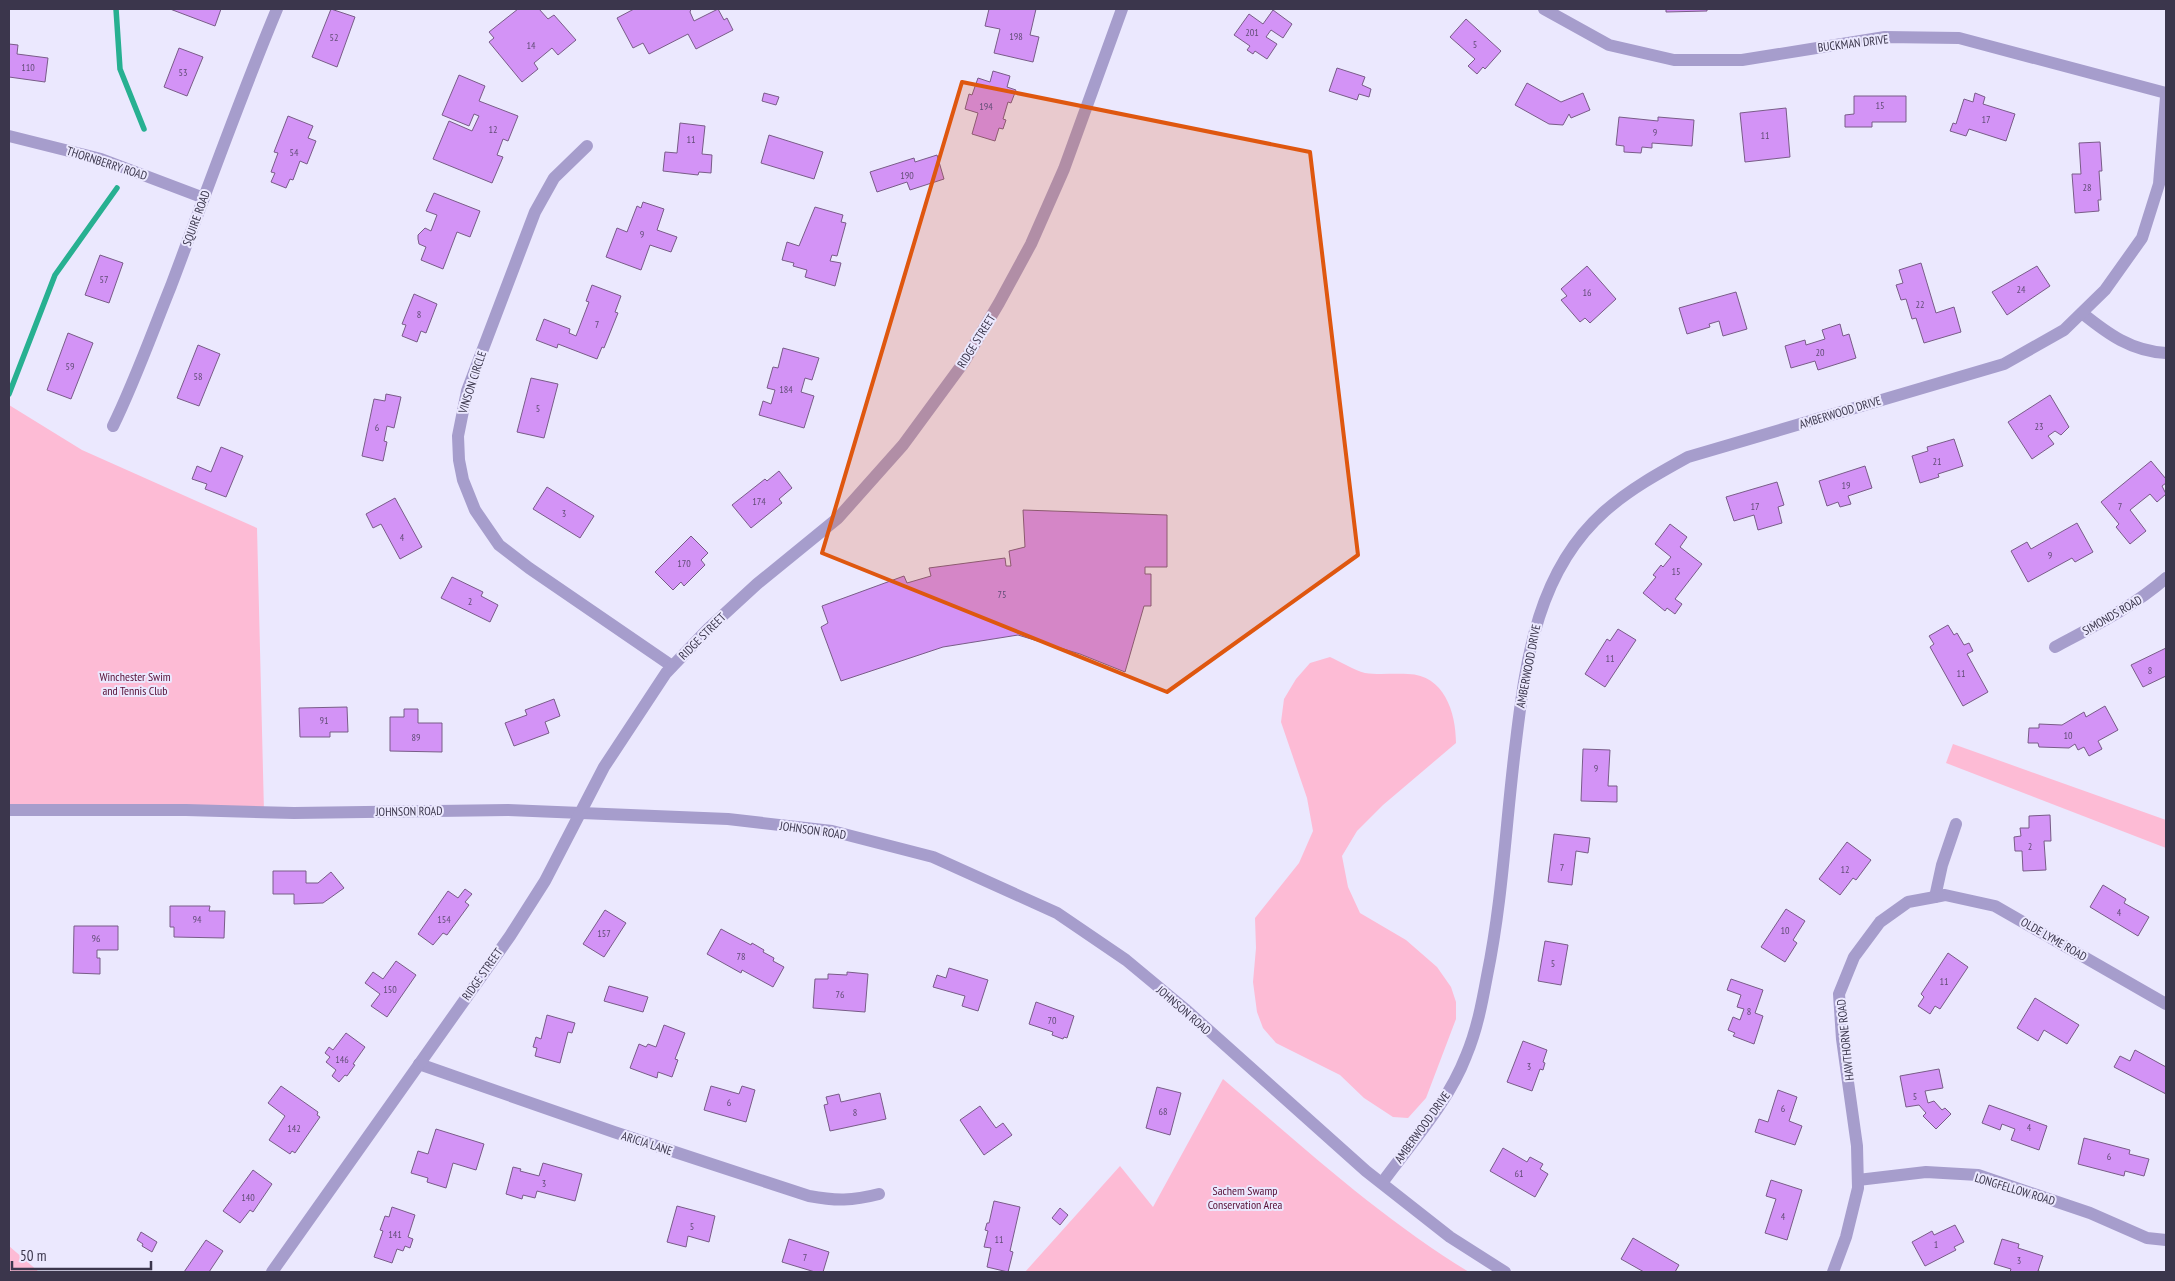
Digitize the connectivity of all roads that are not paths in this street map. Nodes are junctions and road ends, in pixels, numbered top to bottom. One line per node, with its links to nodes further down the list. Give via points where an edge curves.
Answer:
1 (276, 9): 7 (street, SQUIRE ROAD)
2 (1122, 9): 13 (street, RIDGE STREET, via 1064,168 1031,244 964,362 903,445 838,518 757,584)
3 (1544, 9): 4 (street, BUCKMAN DRIVE, via 1609,45 1674,60 1742,60 1885,37 1959,38)
4 (2166, 95): 8 (street, AMBERWOOD DRIVE, via 2159,184 2142,238 2105,290)
5 (9, 136): 7 (street, THORNBERRY ROAD, via 101,159)
6 (587, 146): 13 (street, VINSON CIRCLE, via 554,178 535,212 467,392 458,436 459,460 475,510 499,545)
7 (204, 198): 10 (street, SQUIRE ROAD)
8 (2082, 312): 9 (street, via 2114,338 2130,346); 21 (street, AMBERWOOD DRIVE, via 2064,330 2004,364 1688,457 1634,488 1604,512 1576,543 1551,584 1534,629 1523,685 1495,937 1478,1020 1466,1056 1447,1095)
9 (2166, 353)
10 (113, 426)
11 (2166, 578): 12 (street, SIMONDS ROAD, via 2122,611)
12 (2055, 647)
13 (672, 666): 15 (street, RIDGE STREET, via 604,767)
14 (9, 810): 15 (street, JOHNSON ROAD, via 294,813 508,810)
15 (580, 813): 19 (street, RIDGE STREET, via 545,882); 21 (street, JOHNSON ROAD, via 728,819 832,831 933,857 1057,913 1126,960)
16 (1956, 824): 17 (street)
17 (1935, 897): 18 (street, OLDE LYME ROAD, via 1945,895 1995,906); 20 (street, HAWTHORNE ROAD, via 1908,902 1880,922 1854,957 1840,994)
18 (2166, 1004)
19 (419, 1064): 22 (street, ARICIA LANE, via 623,1136 809,1196 845,1201); 24 (street, RIDGE STREET)
20 (1858, 1180): 23 (street, LONGFELLOW ROAD, via 1926,1172 1978,1175 2090,1213 2147,1238); 26 (street, HAWTHORNE ROAD, via 1846,1237)
21 (1382, 1184): 25 (street, JOHNSON ROAD, via 1450,1237)
22 (879, 1194)
23 (2166, 1240)
24 (272, 1272)
25 (1505, 1272)
26 (1833, 1272)

